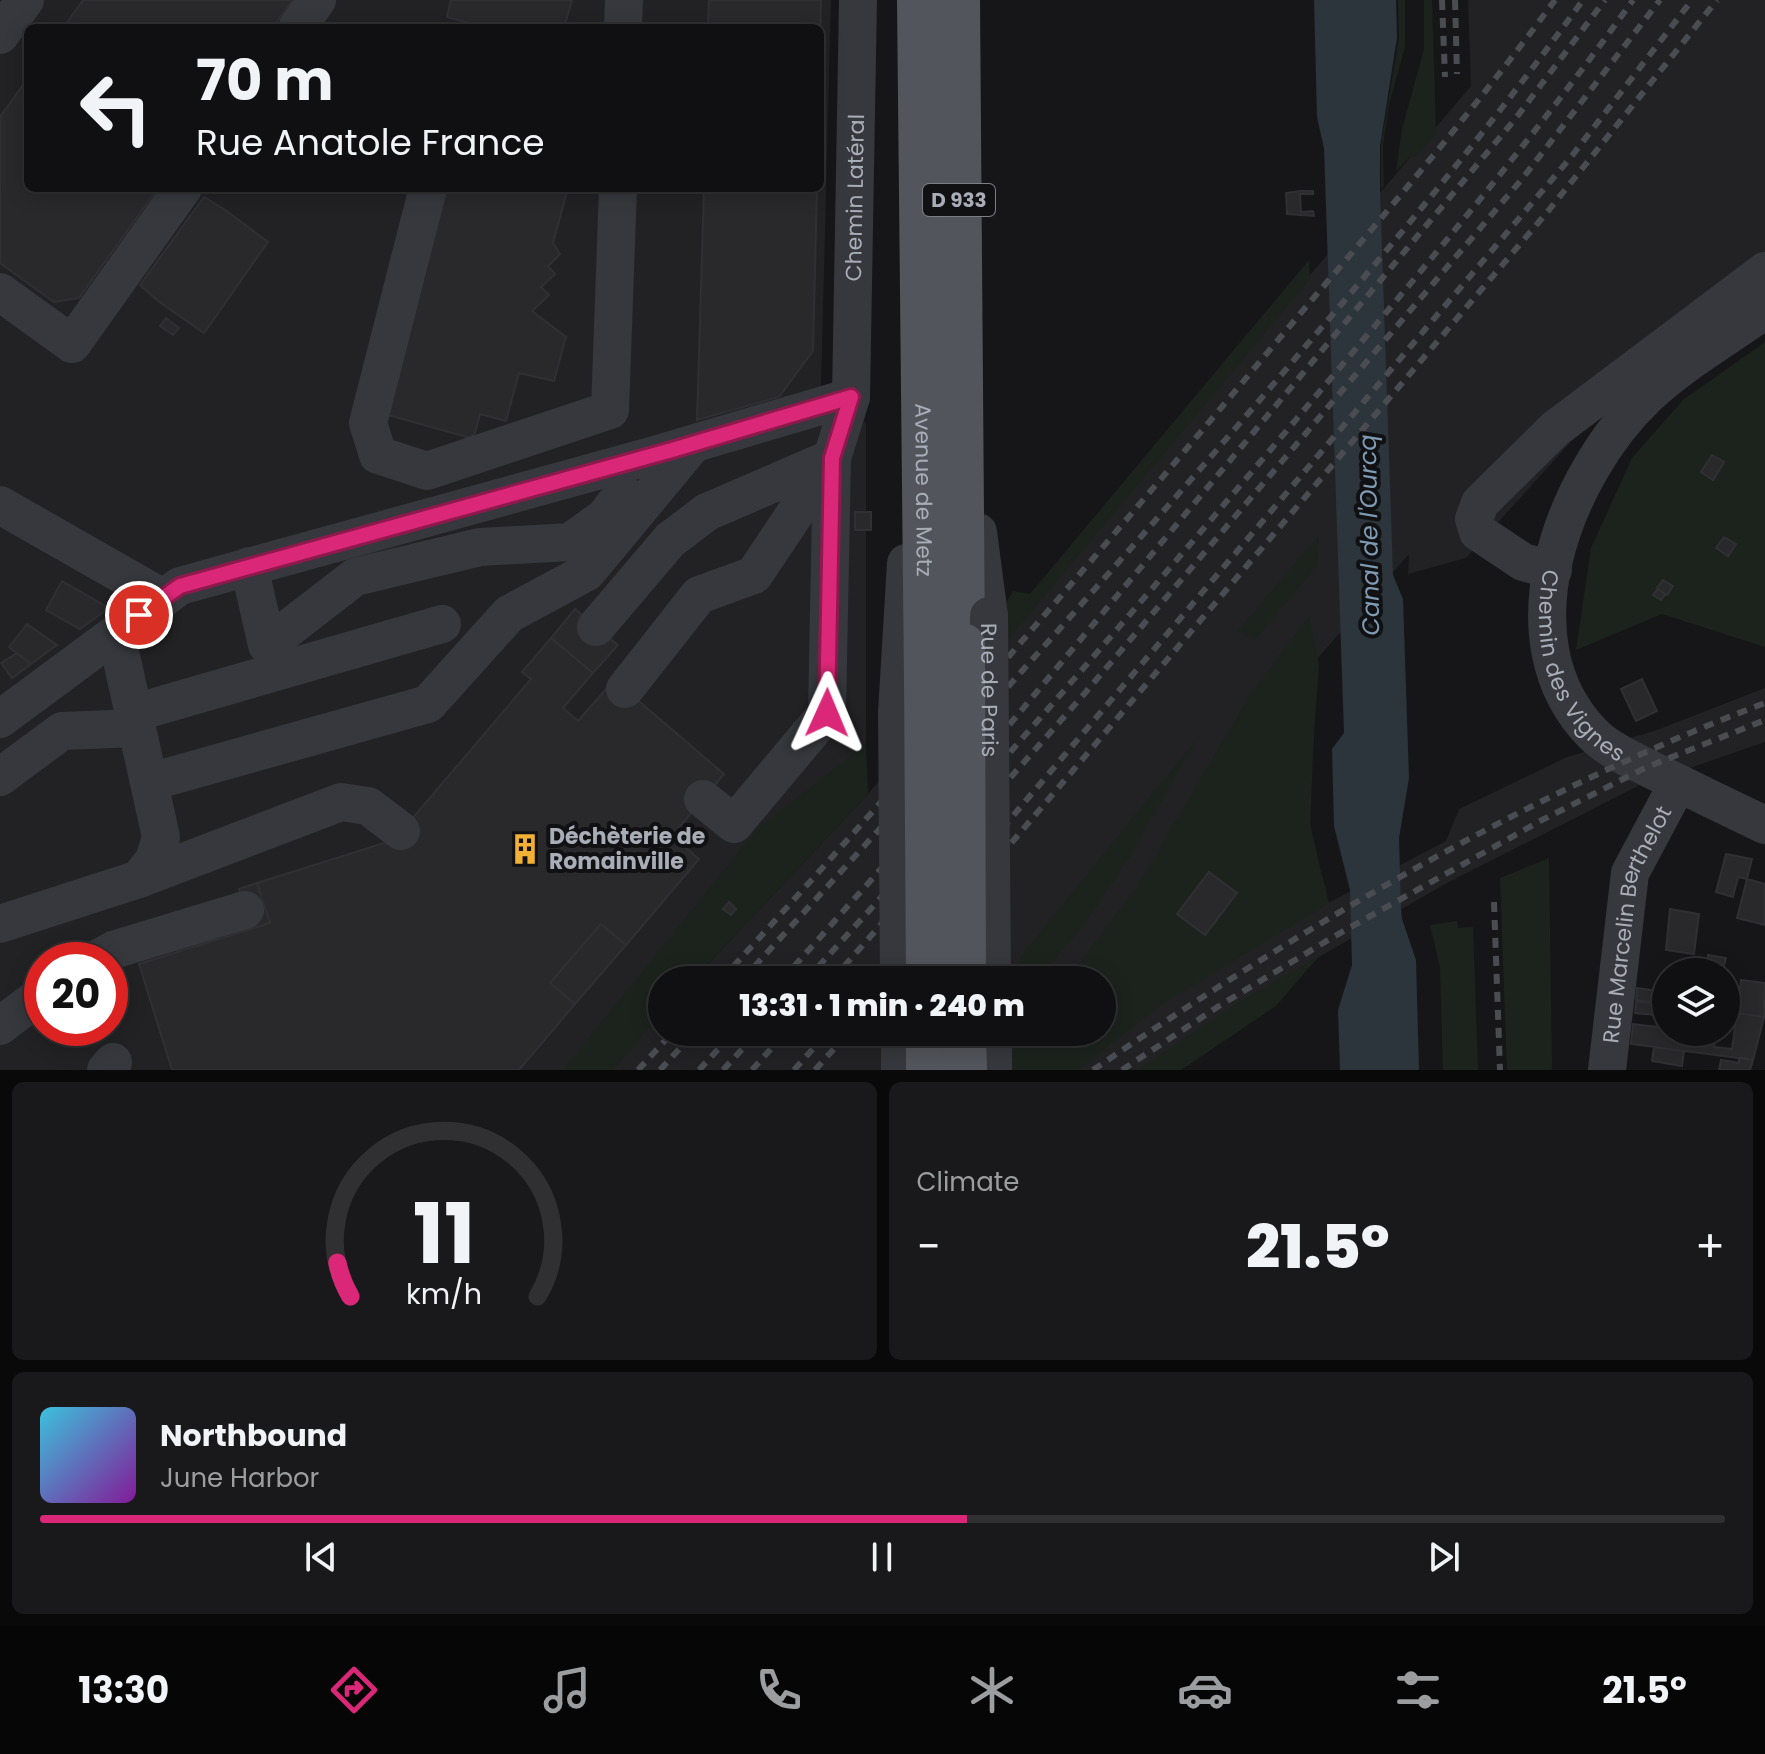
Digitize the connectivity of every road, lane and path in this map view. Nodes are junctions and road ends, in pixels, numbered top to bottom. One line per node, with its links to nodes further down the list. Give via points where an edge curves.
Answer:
1 (25, 0): 9 (street)
2 (317, 0): 7 (street)
3 (624, 0): 8 (street)
4 (858, 0): 17 (street, Chemin Latéral)
5 (919, 0): 16 (main road, Avenue de Metz / D 933)
6 (958, 0): 29 (main road, Rue de Paris / D 933, via 960,401)
7 (300, 24)
8 (623, 24)
9 (0, 35)
10 (180, 192): 14 (street, via 72,344)
11 (427, 192): 12 (street, via 368,423 378,455 427,471 610,410)
12 (618, 192)
13 (1765, 271): 24 (street, via 1555,429 1480,503 1474,519 1478,532 1523,562)
14 (0, 292)
15 (1765, 310): 24 (street, Chemin des Vignes, via 1675,373 1624,422 1571,503)
16 (922, 321): 44 (street, bridge, via 897,713); 45 (main road, Avenue de Metz / D 933, bridge)
17 (851, 397): 18 (street); 20 (street, Chemin Latéral)
18 (693, 444): 19 (street); 35 (street, via 587,572 509,614 428,704)
19 (651, 456): 22 (street); 26 (street, via 605,517 570,542 480,547 355,577)
20 (832, 458): 28 (street, via 707,512 670,540); 31 (street, via 754,575 699,595); 37 (street, via 827,713 734,824)
21 (0, 505): 25 (street)
22 (299, 553): 23 (street); 26 (street)
23 (249, 566): 25 (street, via 180,586); 26 (street, via 267,645)
24 (1553, 570): 36 (street, Chemin des Vignes, via 1548,634 1551,661 1566,699 1594,735)
25 (163, 598): 30 (street)
26 (313, 609)
27 (442, 624): 33 (street)
28 (596, 627)
29 (976, 631): 46 (main road, Rue de Paris / D 933, bridge); 47 (street, Rue de Paris, bridge)
30 (116, 633): 32 (street); 33 (street)
31 (625, 689)
32 (0, 719)
33 (136, 720): 34 (street, via 62,731); 35 (street)
34 (0, 777)
35 (150, 782): 40 (street, via 161,837 154,860)
36 (1678, 783): 38 (street, Chemin des Vignes); 58 (street, Rue Marcelin Berthelot, via 1630,873)
37 (703, 799)
38 (1765, 825)
39 (401, 831): 40 (street, via 368,806 341,802)
40 (139, 879): 42 (street)
41 (245, 910): 43 (street)
42 (0, 924)
43 (128, 945)
44 (899, 966)
45 (928, 966)
46 (964, 966)
47 (991, 966)
48 (24, 1008): 49 (street)
49 (0, 1026)
50 (900, 1046): 54 (street)
51 (928, 1046): 55 (main road)
52 (964, 1046): 56 (main road)
53 (993, 1046): 57 (street)
54 (900, 1070)
55 (928, 1070)
56 (965, 1070)
57 (993, 1070)
58 (1607, 1070)

